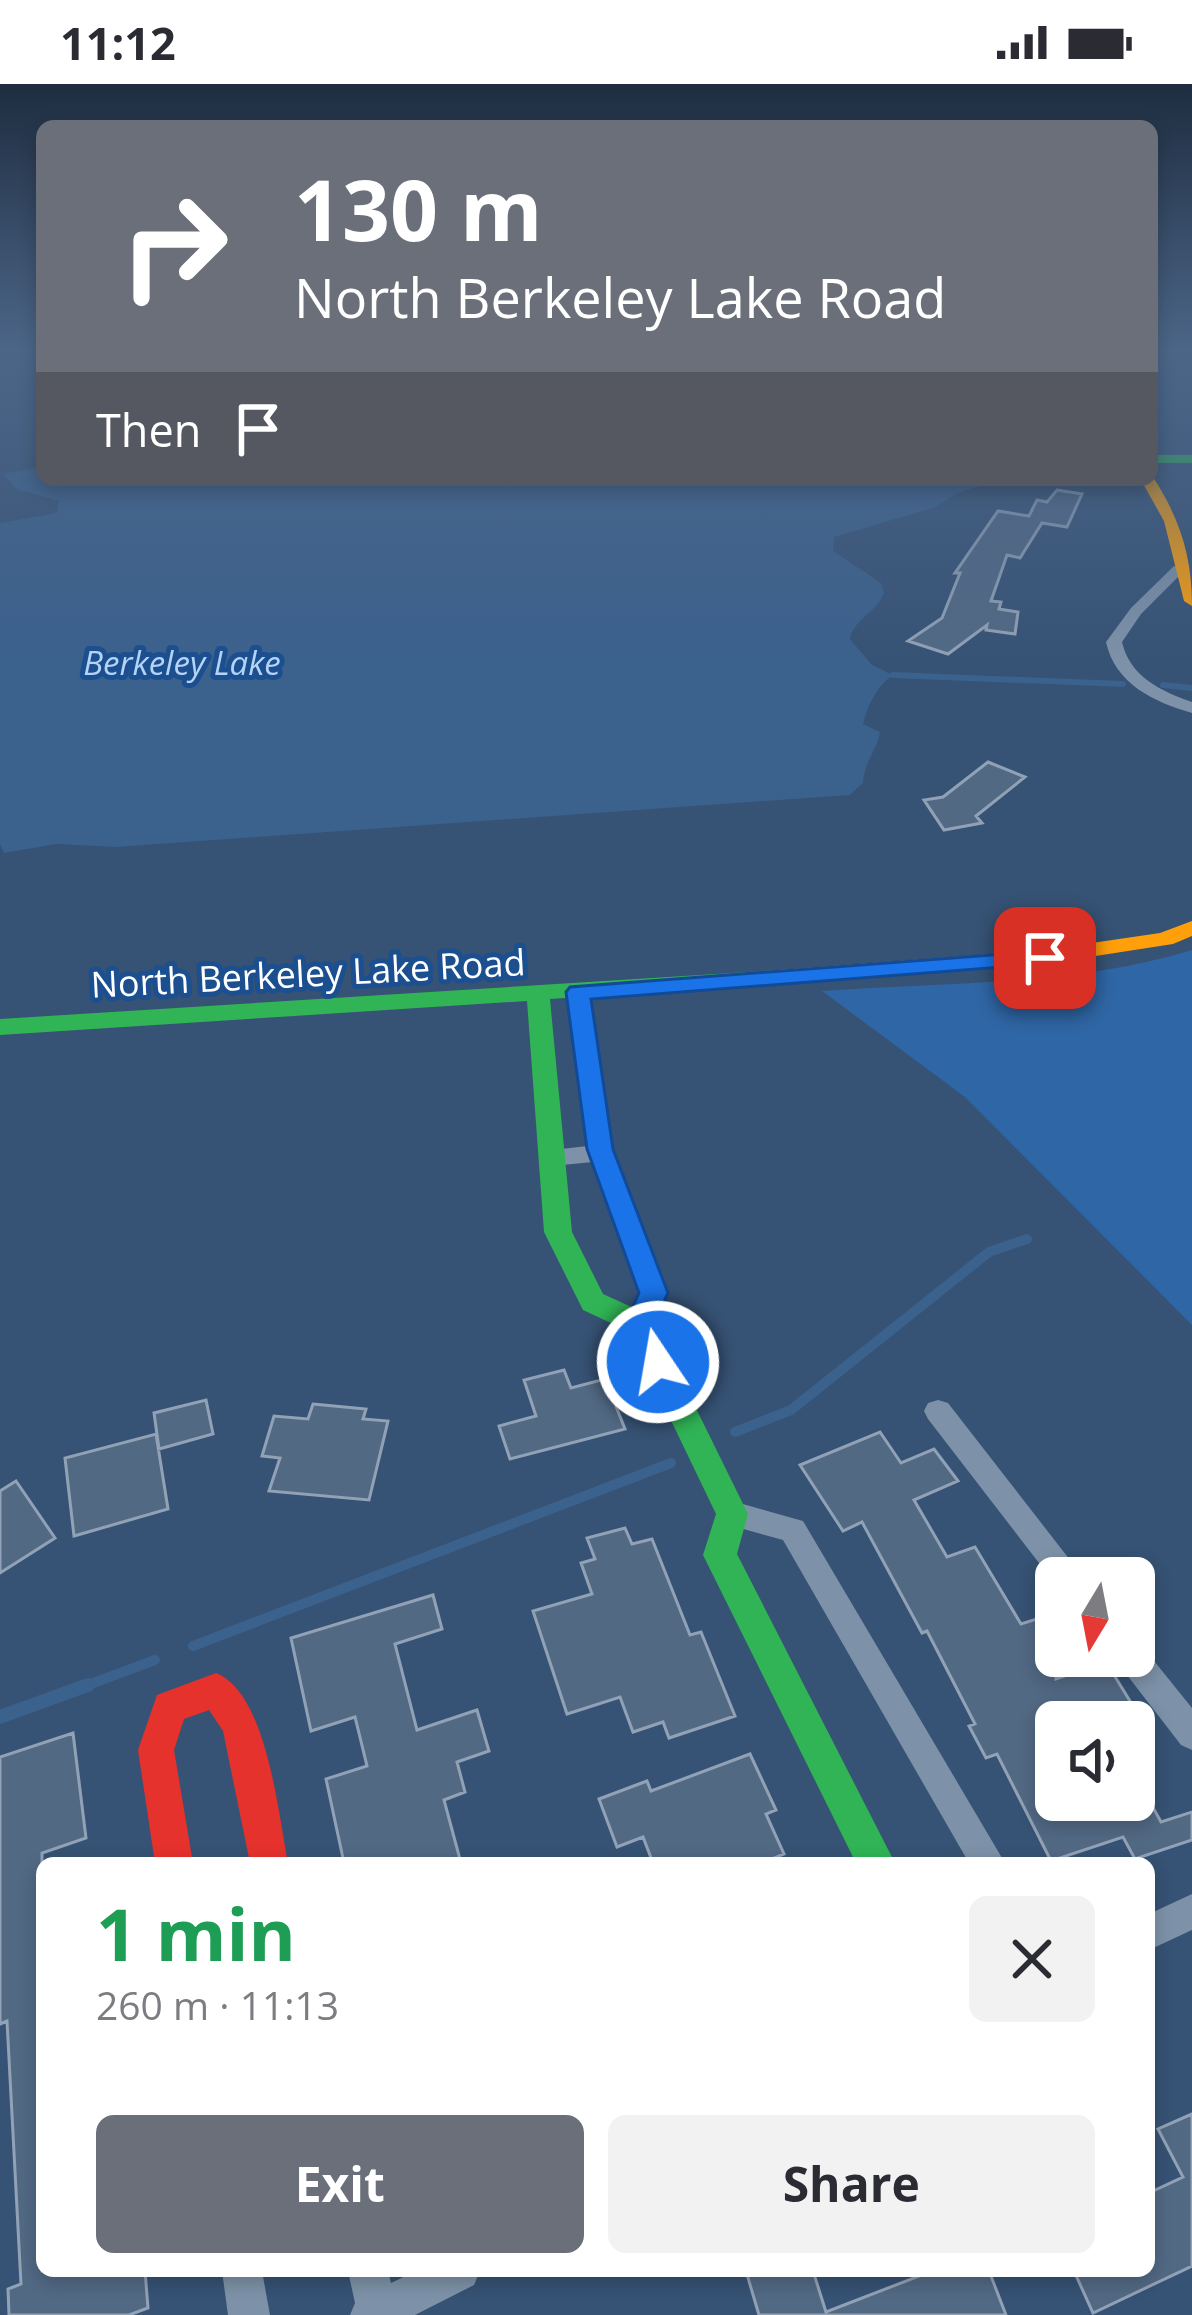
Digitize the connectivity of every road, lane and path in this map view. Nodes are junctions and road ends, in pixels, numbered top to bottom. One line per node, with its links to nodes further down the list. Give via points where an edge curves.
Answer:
1 (1158, 459): 2 (street)
2 (1192, 459)
3 (1153, 486): 4 (street, via 1168,506)
4 (1179, 569): 5 (street); 6 (street, via 1136,611 1114,642 1115,659 1129,676)
5 (1192, 601)
6 (1192, 708)
7 (1192, 928): 8 (street, North Berkeley Lake Road, via 1045,958)
8 (578, 992): 9 (street, North Berkeley Lake Road); 11 (street)
9 (538, 995): 10 (street, North Berkeley Lake Road); 12 (street)
10 (0, 1027)
11 (601, 1153): 12 (street); 13 (street, via 653,1293)
12 (552, 1158): 13 (street, via 559,1232 593,1302)
13 (639, 1323): 15 (street)
14 (938, 1411): 16 (street)
15 (732, 1514): 21 (street, via 720,1555); 22 (street, via 794,1530)
16 (1053, 1557)
17 (1147, 1677): 18 (street)
18 (1192, 1734)
19 (174, 1857): 20 (street, via 156,1750 170,1707 216,1690 240,1724)
20 (268, 1857)
21 (873, 1857)
22 (985, 1857)
23 (1192, 1912): 24 (street)
24 (1155, 1929)
25 (243, 2277): 29 (street)
26 (369, 2277): 28 (street)
27 (448, 2277): 28 (street)
28 (375, 2313)
29 (249, 2315)

